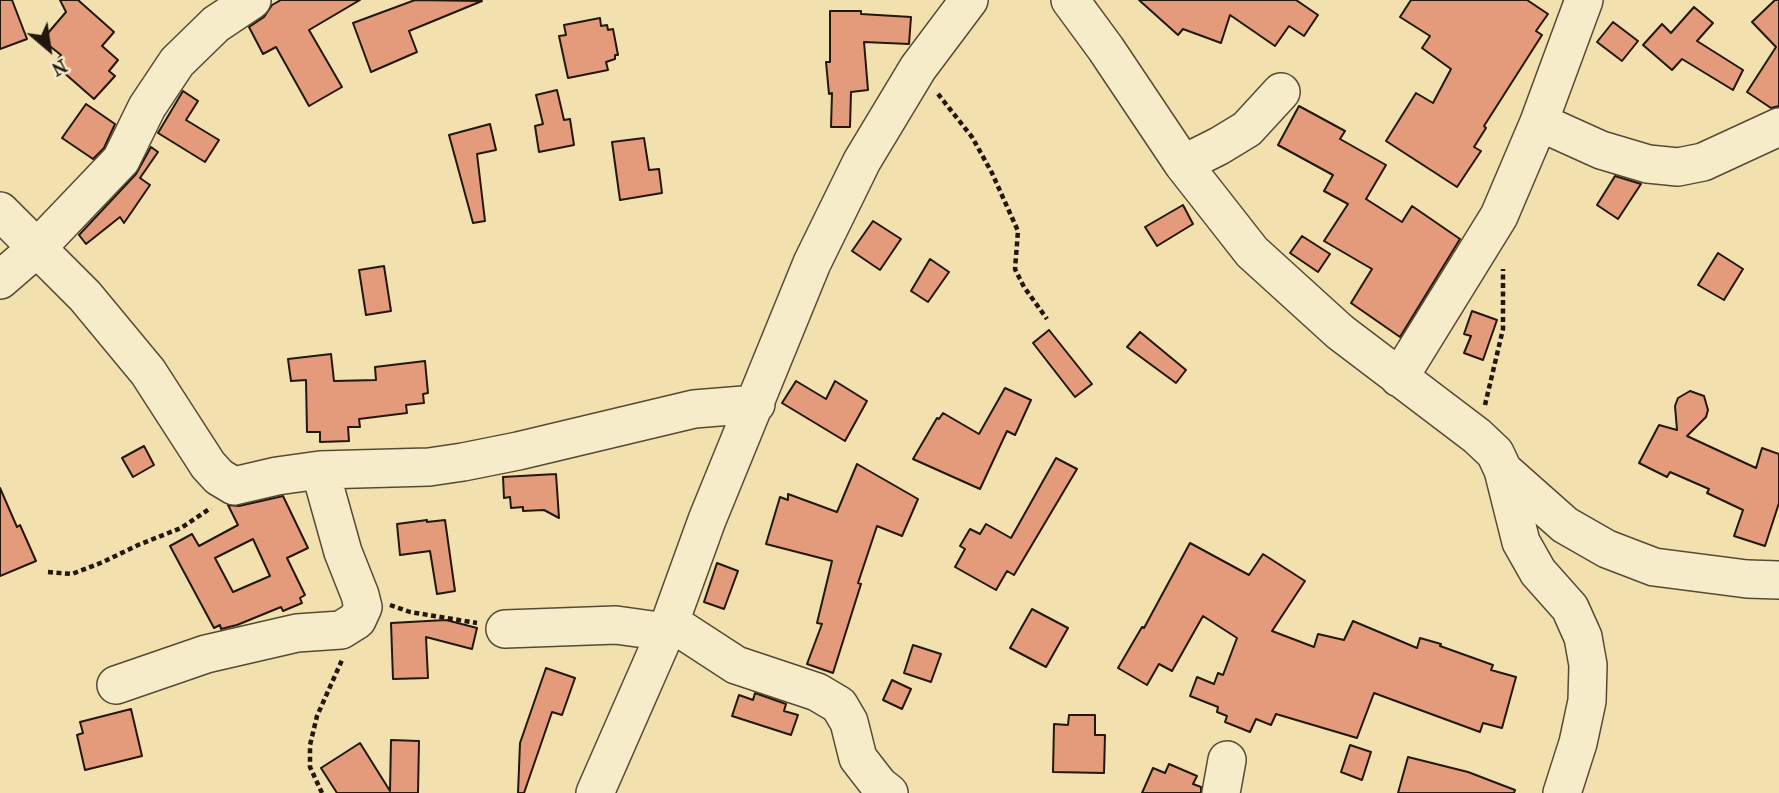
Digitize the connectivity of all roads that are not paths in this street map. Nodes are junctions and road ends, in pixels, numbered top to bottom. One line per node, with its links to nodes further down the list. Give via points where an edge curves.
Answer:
1 (252, 0): 10 (street, via 216,24 177,62 147,107 121,160)
2 (966, 0): 13 (street, via 862,161 812,263)
3 (1070, 0): 8 (street)
4 (1584, 0): 6 (street)
5 (1281, 92): 8 (street, via 1247,129)
6 (1539, 122): 7 (street, via 1601,149 1648,164 1678,167 1703,162); 12 (street, via 1499,216)
7 (1779, 127)
8 (1183, 164): 12 (street, via 1252,252)
9 (0, 211): 10 (street)
10 (37, 248): 11 (street); 14 (street, via 140,362 219,477 234,486)
11 (0, 280)
12 (1399, 378): 15 (street, via 1477,436 1495,453)
13 (756, 404): 14 (street, via 694,409 518,452 429,467); 17 (street)
14 (320, 470): 19 (street, via 359,607 341,630 276,637 206,654)
15 (1503, 470): 16 (street, via 1565,525 1607,549 1654,567); 22 (street, via 1521,542 1538,572 1570,608 1583,637 1587,701)
16 (1779, 580)
17 (668, 627): 18 (street); 20 (street); 21 (street, via 736,666 817,692 839,705 849,722 858,758)
18 (505, 629)
19 (116, 685)
20 (595, 793)
21 (889, 793)
22 (1562, 793)

